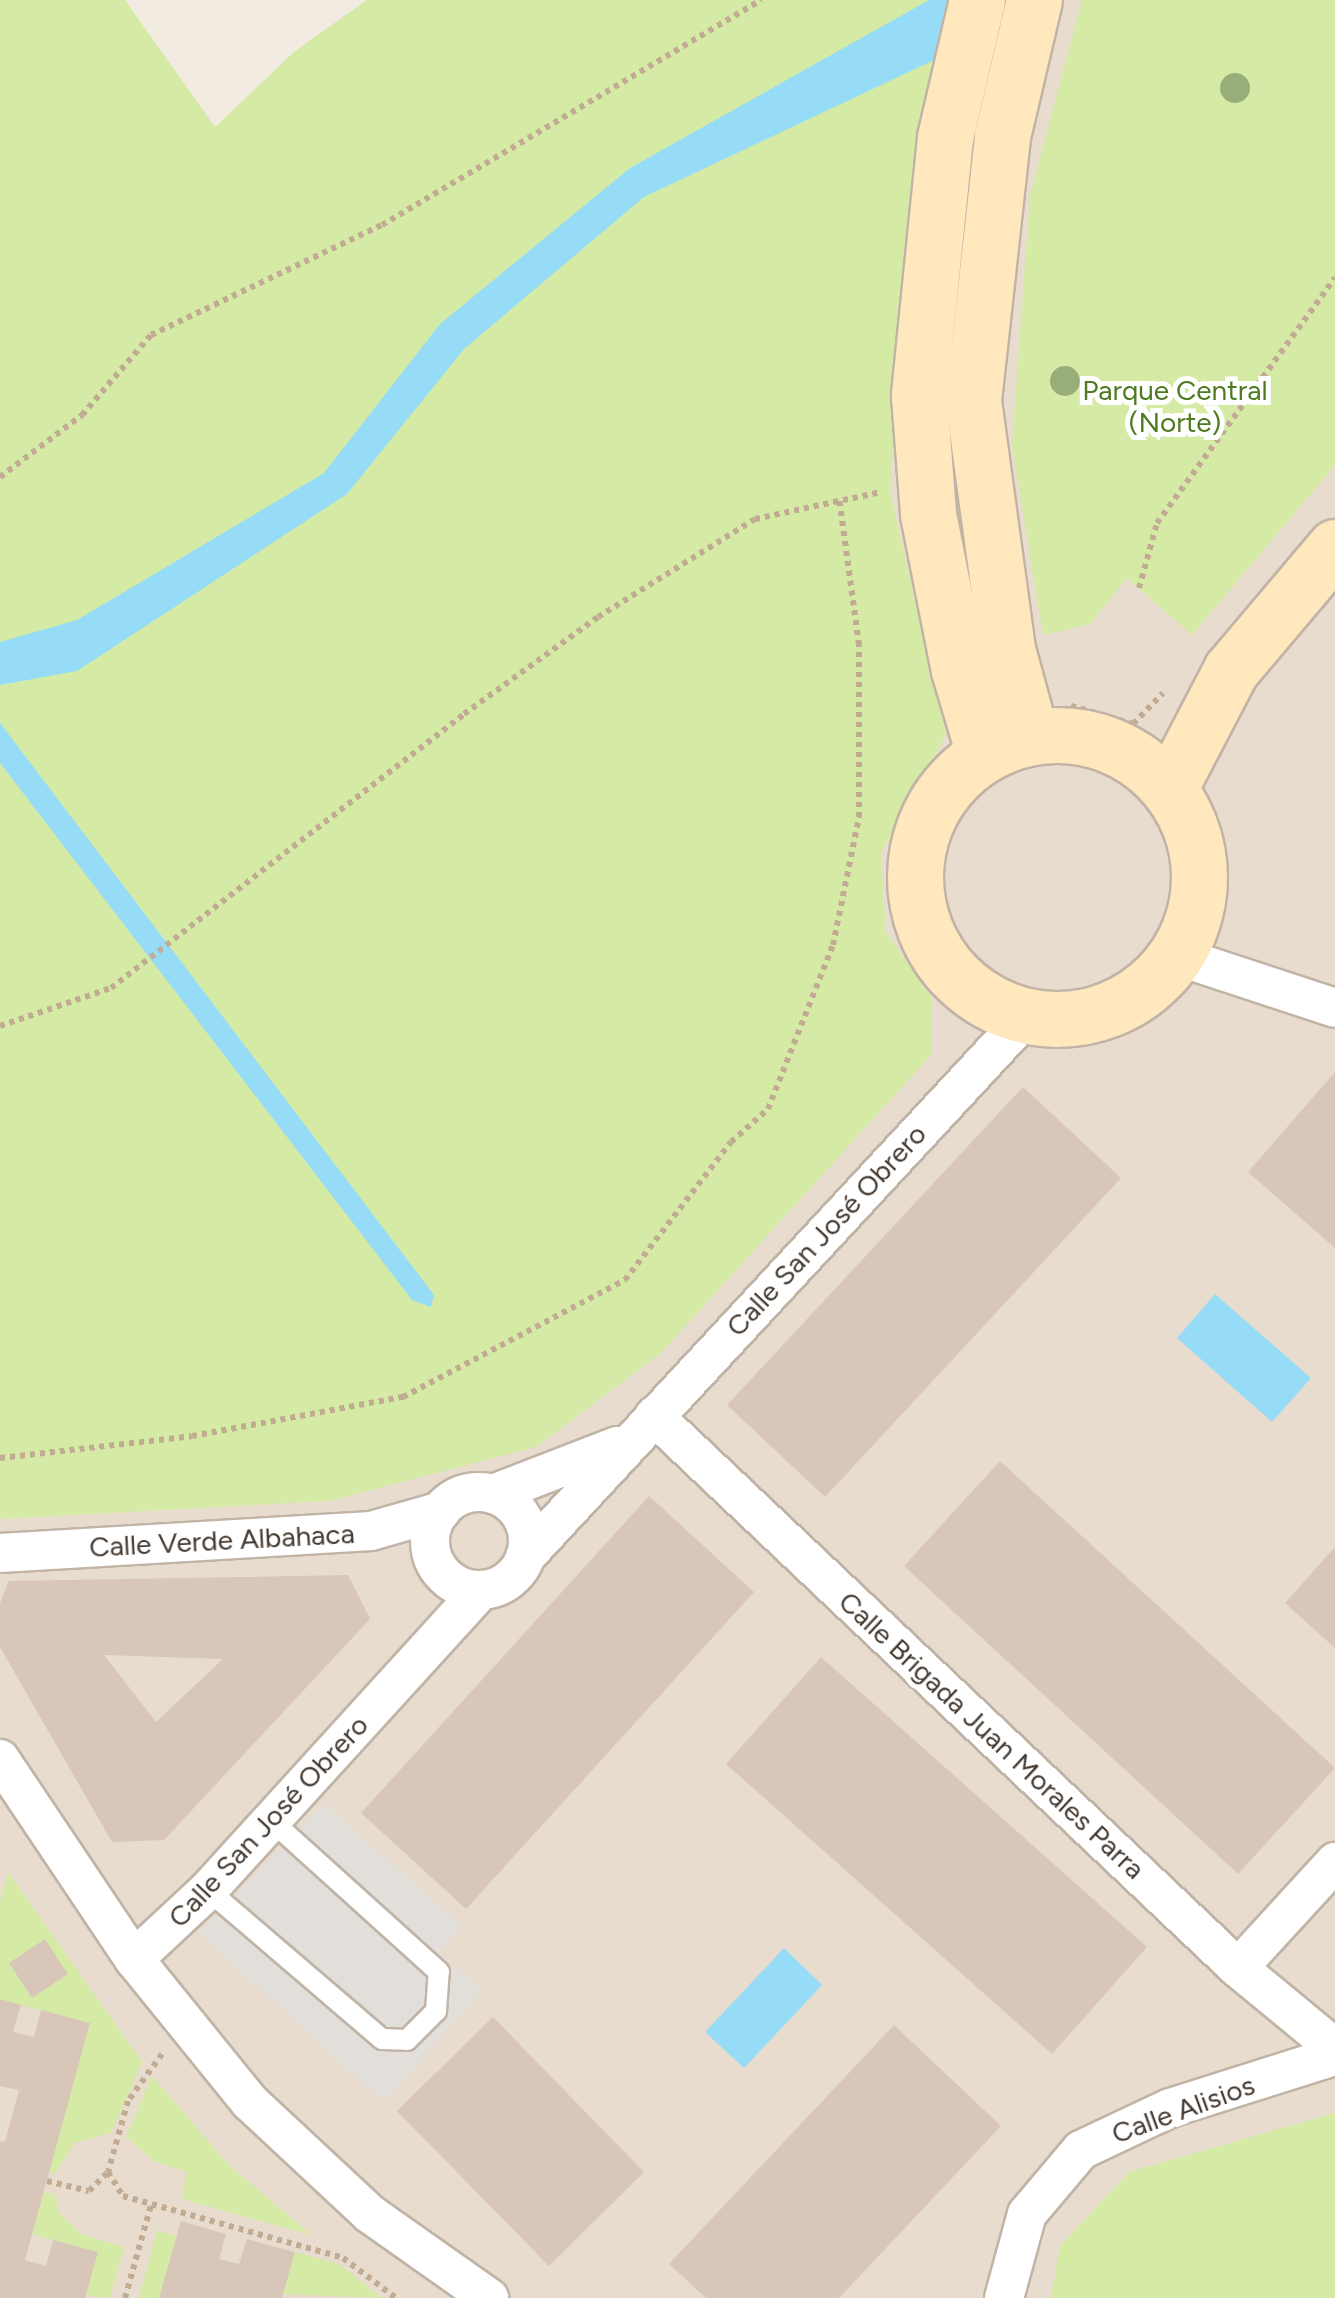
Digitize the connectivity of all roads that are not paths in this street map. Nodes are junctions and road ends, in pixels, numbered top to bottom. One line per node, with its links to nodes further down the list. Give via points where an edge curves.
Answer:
1 (976, 0): 4 (street, via 945,138 919,396 926,488 959,670)
2 (1034, 0): 4 (street, via 1002,136 973,400)
3 (1335, 547): 5 (street, via 1230,670)
4 (1025, 728): 5 (street, via 1117,745 1158,773); 8 (street, via 936,800 920,836 914,886 926,934 956,979 997,1008)
5 (1169, 789): 6 (street, via 1201,860 1197,910)
6 (1177, 956): 7 (street); 8 (street, via 1131,1000 1092,1016)
7 (1335, 1008)
8 (1026, 1016): 9 (street, Calle San José Obrero)
9 (654, 1416): 10 (street, Calle San José Obrero); 21 (street, Calle Brigada Juan Morales Parra)
10 (624, 1444): 11 (street, Calle San José Obrero); 14 (street, Calle San José Obrero)
11 (493, 1494): 12 (street, via 474,1492); 14 (street, via 522,1518)
12 (441, 1511): 13 (street, Calle Verde Albahaca, via 371,1532); 15 (street, via 431,1530 440,1573)
13 (0, 1553)
14 (525, 1557): 15 (street, via 516,1574)
15 (480, 1591): 17 (street, Calle San José Obrero)
16 (0, 1759): 20 (street)
17 (271, 1820): 19 (street, Calle San José Obrero); 19 (lane, via 439,1972 436,2011 407,2040 382,2038)
18 (1335, 1862): 21 (street)
19 (208, 1890): 20 (street, Calle San José Obrero)
20 (134, 1959): 24 (street, via 305,2157 370,2214)
21 (1238, 1968): 22 (street, Calle Brigada Juan Morales Parra)
22 (1335, 2048)
23 (1335, 2056): 25 (street, Calle Alisios, via 1170,2108 1081,2150 1027,2214)
24 (488, 2298)
25 (1004, 2298)

